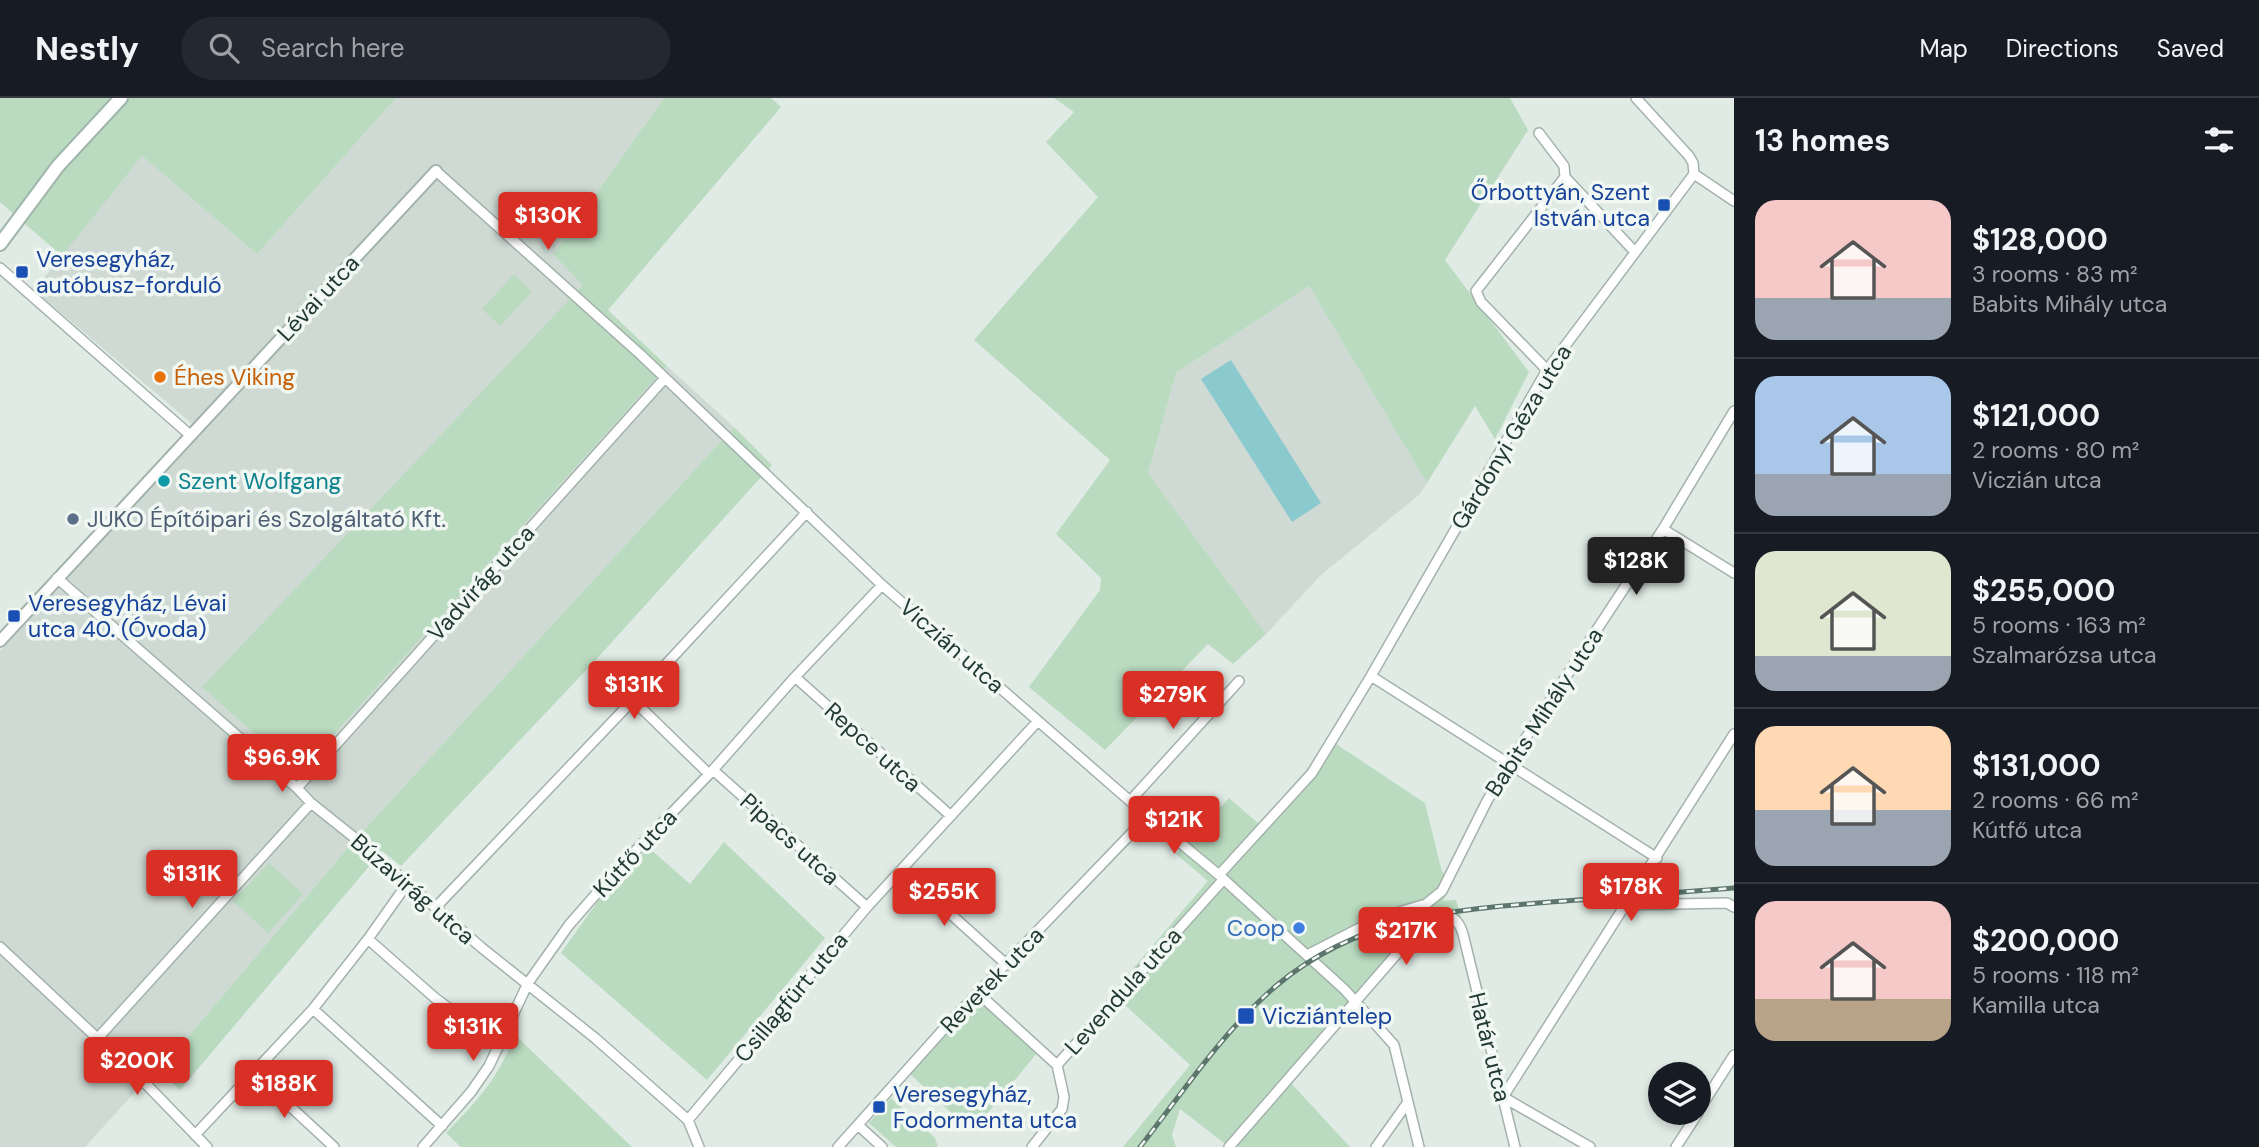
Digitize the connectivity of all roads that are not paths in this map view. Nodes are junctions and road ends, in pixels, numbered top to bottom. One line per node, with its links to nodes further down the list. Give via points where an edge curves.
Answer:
1 (121, 98): 8 (main road, via 58,166)
2 (1636, 98): 5 (street, via 1689,156)
3 (1539, 133): 6 (street, via 1564,166)
4 (436, 171): 12 (street, Viczián utca); 14 (street, Lévai utca)
5 (1694, 174): 7 (street); 9 (street, Gárdonyi Géza utca)
6 (1565, 177): 9 (street); 11 (street, via 1476,291 1481,302)
7 (1734, 201)
8 (0, 244)
9 (1635, 252): 11 (street, Gárdonyi Géza utca)
10 (0, 268): 14 (street)
11 (1546, 370): 21 (street, Gárdonyi Géza utca)
12 (665, 378): 15 (street, Viczián utca); 29 (street, Vadvirág utca)
13 (1734, 411): 16 (street, Babits Mihály utca)
14 (190, 435): 18 (street, Lévai utca)
15 (807, 512): 19 (street, Viczián utca); 24 (street)
16 (1663, 529): 17 (street); 27 (street, Babits Mihály utca)
17 (1734, 573)
18 (57, 578): 20 (street, Lévai utca); 29 (street, Búzavirág utca)
19 (882, 585): 22 (street, Kútfő utca); 25 (street, Viczián utca)
20 (0, 641)
21 (1371, 676): 27 (street); 36 (street, Gárdonyi Géza utca, via 1312,773)
22 (795, 677): 28 (street, Kútfő utca); 32 (street, Repce utca)
23 (1239, 681): 30 (street)
24 (633, 700): 28 (street, Pipacs utca); 39 (street)
25 (1038, 721): 30 (street, Viczián utca); 32 (street, Csillagfürt utca)
26 (1734, 734): 34 (street)
27 (1508, 765): 34 (street); 44 (street, Babits Mihály utca, via 1442,891 1426,904 1379,918)
28 (711, 772): 40 (street, Pipacs utca); 46 (street, Kútfő utca, via 569,925)
29 (298, 788): 31 (street, Búzavirág utca)
30 (1130, 801): 33 (street, Viczián utca)
31 (311, 803): 37 (street, Búzavirág utca); 50 (street)
32 (951, 816): 35 (street, Csillagfürt utca)
33 (1148, 816): 36 (street, Viczián utca); 45 (street, Revetek utca)
34 (1657, 858): 38 (street)
35 (902, 870): 40 (street, Csillagfürt utca); 45 (street)
36 (1221, 877): 44 (street, Viczián utca); 53 (street, Levendula utca)
37 (407, 884): 39 (street, Búzavirág utca); 42 (street)
38 (1625, 905): 41 (street, via 1727,903); 56 (street)
39 (436, 907): 46 (street, Búzavirág utca)
40 (867, 907): 58 (street, Csillagfürt utca)
41 (1734, 907)
42 (368, 939): 49 (street); 51 (street, via 435,998)
43 (0, 947): 50 (street)
44 (1307, 955): 48 (street, Viczián utca)
45 (1007, 965): 47 (street, Revetek utca)
46 (528, 983): 51 (street, Kútfő utca); 58 (street, Búzavirág utca)
47 (978, 993): 53 (street); 59 (street, Revetek utca)
48 (1356, 1001): 56 (street, Határ utca, via 1429,920 1453,917 1463,934); 57 (street, Viczián utca, via 1394,1045); 70 (street)
49 (313, 1009): 54 (street); 61 (street)
50 (97, 1040): 62 (street)
51 (499, 1045): 61 (street, Kútfő utca, via 471,1092)
52 (1734, 1055): 55 (street)
53 (1057, 1065): 69 (street, Levendula utca, via 1062,1109)
54 (253, 1072): 62 (street); 64 (street)
55 (1711, 1091)
56 (1503, 1097): 73 (street, Határ utca); 74 (street)
57 (1408, 1102): 71 (street); 72 (street, Viczián utca)
58 (688, 1120): 66 (street, Búzavirág utca)
59 (858, 1125): 67 (street, Revetek utca); 68 (street)
60 (1690, 1125): 75 (street)
61 (442, 1126): 65 (street, Kútfő utca)
62 (195, 1135): 63 (street)
63 (207, 1147)
64 (334, 1147)
65 (423, 1147)
66 (699, 1147)
67 (838, 1147)
68 (882, 1147)
69 (1032, 1147)
70 (1229, 1147)
71 (1376, 1147)
72 (1419, 1147)
73 (1515, 1147)
74 (1590, 1147)
75 (1676, 1147)

